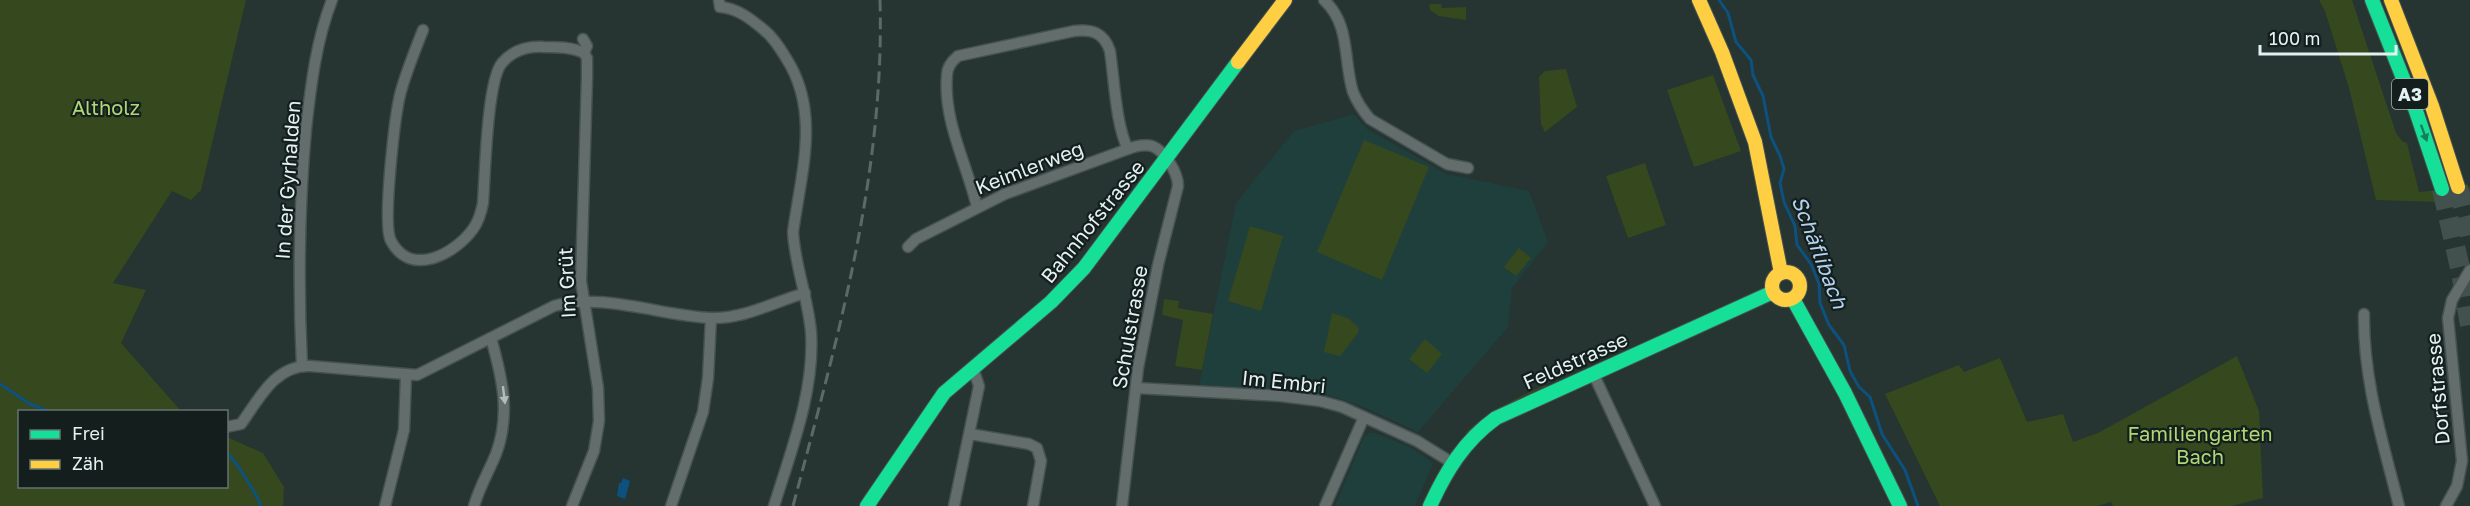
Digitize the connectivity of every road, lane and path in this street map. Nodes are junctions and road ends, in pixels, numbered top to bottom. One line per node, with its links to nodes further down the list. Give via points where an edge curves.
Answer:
1 (332, 0): 27 (street, In der Gyrhalden, via 317,52 301,192)
2 (1285, 0): 12 (main road, Bahnhofstrasse)
3 (1324, 0): 13 (street, via 1340,22 1353,91 1370,119 1447,164)
4 (1699, 0): 19 (main road, via 1755,142)
5 (2372, 0): 15 (main road, A3, one-way to 15)
6 (2391, 0): 14 (main road, A3)
7 (720, 4): 21 (street, via 768,33 798,79 808,133 793,232)
8 (423, 30): 10 (street, via 398,105 387,217 390,240 401,254 412,259 449,253 479,219 494,83 501,64 520,49 534,46)
9 (583, 39): 10 (street, Im Grüt)
10 (585, 53): 23 (street, Im Grüt)
11 (1128, 149): 12 (street, Keimlerweg, via 1150,146); 16 (street, Keimlerweg); 16 (street, via 1110,51 1106,40 1092,30 958,56 946,74 949,105)
12 (1166, 160): 28 (main road, Bahnhofstrasse, via 1084,268 1051,302); 31 (street, Schulstrasse, via 1176,174 1178,186 1158,265)
13 (1468, 168)
14 (2458, 187)
15 (2442, 189)
16 (977, 207): 17 (street, Keimlerweg)
17 (908, 247)
18 (2470, 270): 50 (street, Dorfstrasse, via 2452,300 2448,318 2462,461 2457,486)
19 (1781, 273): 20 (main road, via 1773,281); 22 (main road, via 1799,280)
20 (1773, 292): 22 (main road, via 1782,300); 29 (main road, Feldstrasse)
21 (805, 293): 25 (street, via 748,314); 40 (street, via 811,333 807,388)
22 (1793, 298): 48 (main road)
23 (582, 301): 25 (street); 26 (street, via 554,306); 38 (street, Im Grüt, via 598,388 599,421 594,451)
24 (2364, 314): 49 (street, via 2368,385)
25 (711, 318): 39 (street, via 703,412)
26 (491, 338): 30 (street, via 426,372); 37 (street, one-way to 37, via 503,386 504,420 496,454)
27 (302, 366): 30 (street); 33 (street, via 283,371 242,425)
28 (972, 368): 34 (street, via 979,386); 41 (main road, Bahnhofstrasse, via 929,412)
29 (1593, 373): 35 (main road, Feldstrasse, via 1496,418 1474,434); 47 (street)
30 (406, 376): 36 (street, via 404,430)
31 (1136, 388): 32 (street, Im Embri, via 1299,398 1342,407); 44 (street, Schulstrasse)
32 (1364, 417): 35 (street, Im Embri, via 1417,441); 45 (street)
33 (228, 427)
34 (970, 434): 42 (street); 43 (street, via 1037,448 1041,461)
35 (1451, 462): 46 (main road, Feldstrasse)
36 (385, 506)
37 (474, 506)
38 (572, 506)
39 (671, 506)
40 (774, 506)
41 (867, 506)
42 (954, 506)
43 (1034, 506)
44 (1122, 506)
45 (1325, 506)
46 (1430, 506)
47 (1655, 506)
48 (1900, 506)
49 (2399, 506)
50 (2446, 506)

